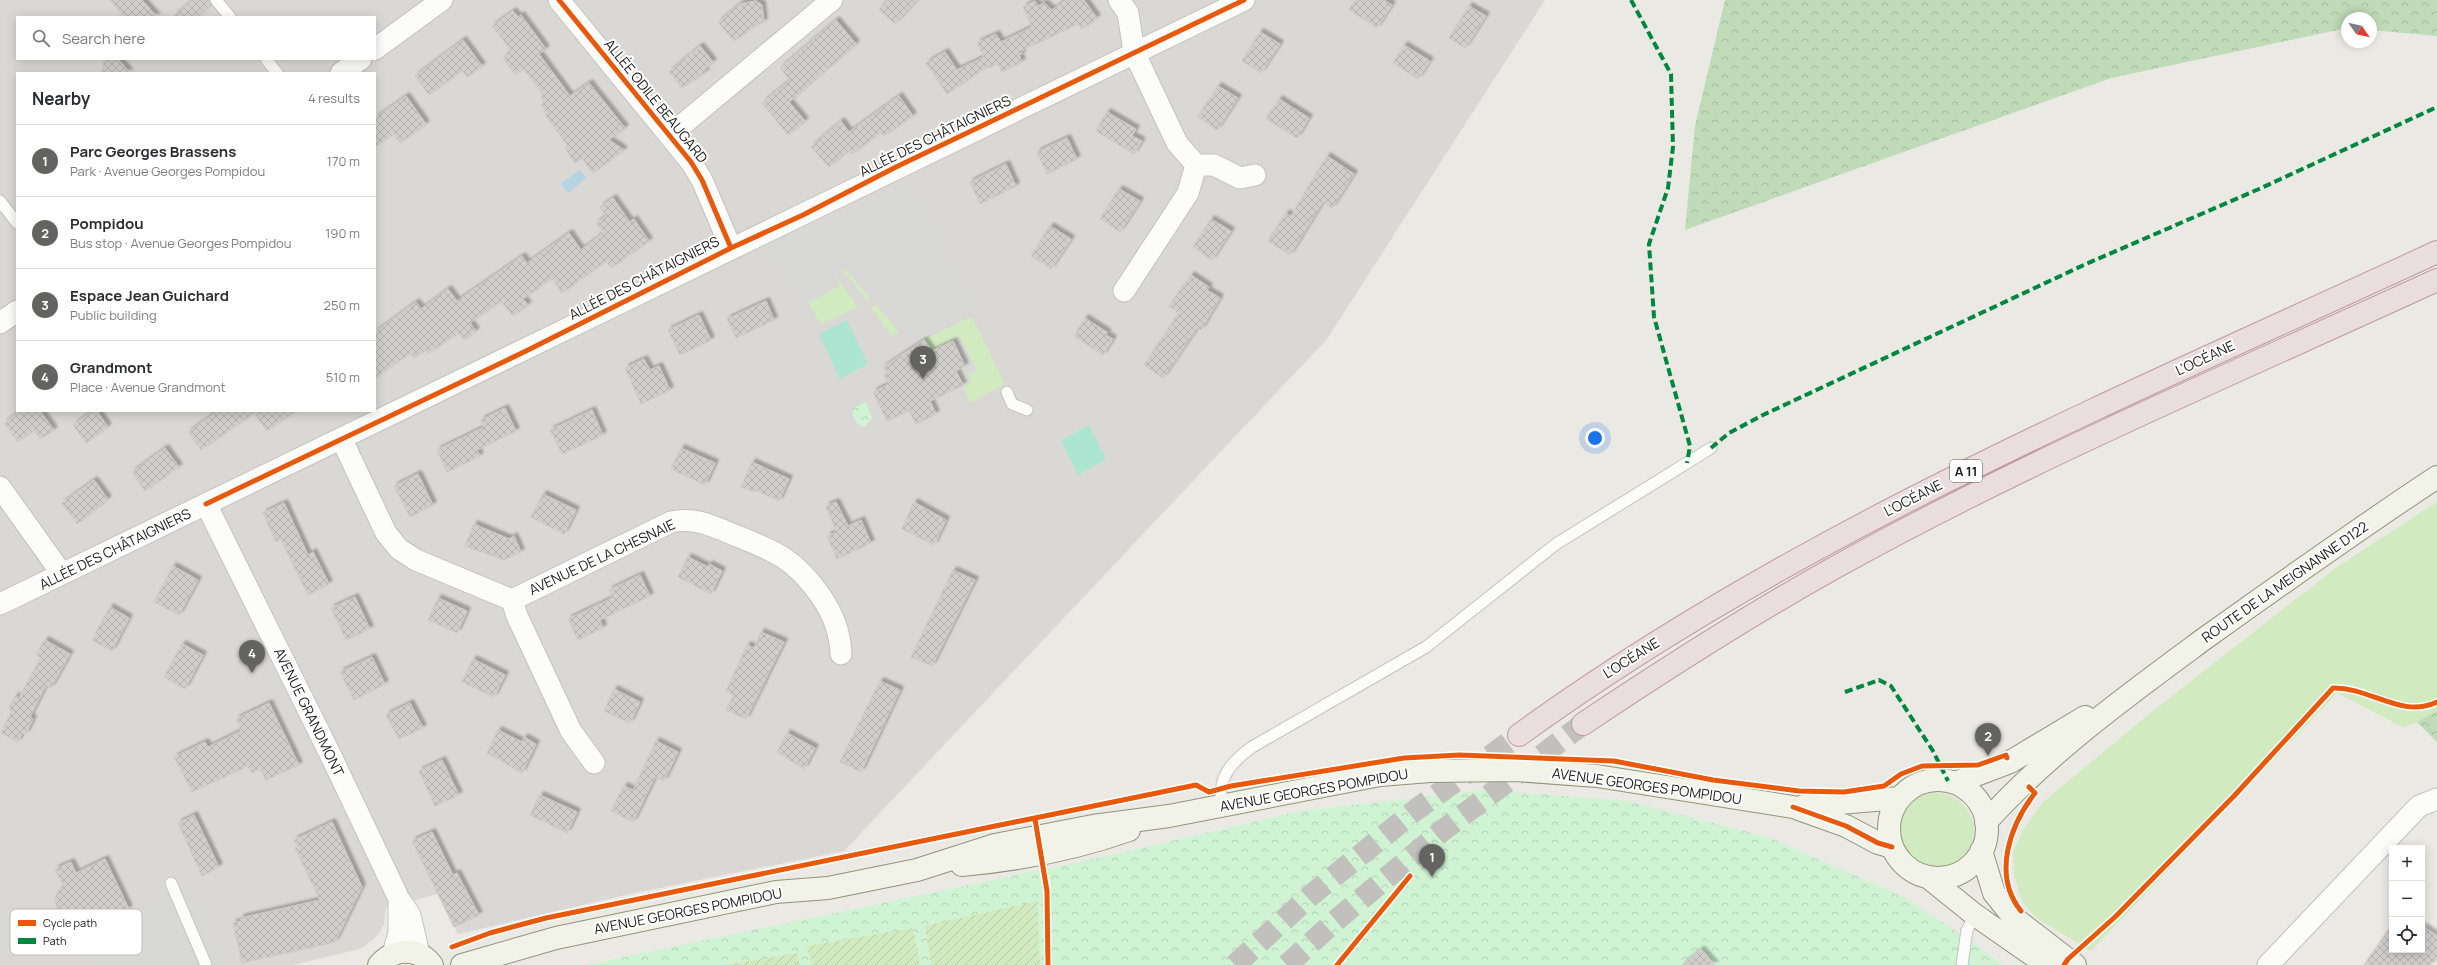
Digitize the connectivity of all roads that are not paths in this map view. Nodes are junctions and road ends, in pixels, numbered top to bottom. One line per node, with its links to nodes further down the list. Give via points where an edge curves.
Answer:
1 (216, 0): 7 (lane)
2 (442, 0): 8 (street)
3 (559, 0): 14 (street, ALLÉE ODILE BEAUGARD)
4 (832, 0): 14 (street)
5 (1118, 0): 9 (street, via 1128,13)
6 (1244, 0): 9 (street, ALLÉE DES CHÂTAIGNIERS)
7 (229, 16)
8 (376, 48)
9 (1134, 52): 15 (street, via 1177,143); 19 (street, ALLÉE DES CHÂTAIGNIERS)
10 (267, 60): 12 (lane)
11 (360, 60): 13 (street)
12 (276, 72)
13 (342, 72)
14 (670, 135): 19 (street, ALLÉE ODILE BEAUGARD, via 698,172)
15 (1196, 164): 16 (street, via 1214,165 1240,178); 22 (street, via 1188,194)
16 (1255, 175)
17 (0, 201): 18 (lane)
18 (16, 223)
19 (731, 248): 27 (street, ALLÉE DES CHÂTAIGNIERS)
20 (2437, 252): 38 (highway, L’OCÉANE / A 11, via 2079,417 1884,513 1671,633 1605,674)
21 (2437, 280): 37 (highway, L’OCÉANE / A 11, via 2086,442 1884,541 1747,617)
22 (1124, 290)
23 (16, 312): 24 (street)
24 (0, 323)
25 (1007, 392): 26 (lane, via 1012,404)
26 (1026, 410)
27 (342, 440): 31 (street, ALLÉE DES CHÂTAIGNIERS); 33 (street, AVENUE DE LA CHESNAIE, via 386,533 399,550 416,560)
28 (1711, 448): 43 (lane, via 1556,544 1426,647 1252,747 1235,760 1226,772 1222,781)
29 (2437, 477): 36 (street, ROUTE DE LA MEIGNANNE D122, via 2335,545)
30 (0, 488): 32 (street)
31 (206, 504): 32 (street, ALLÉE DES CHÂTAIGNIERS); 50 (street, AVENUE GRANDMONT)
32 (62, 574): 34 (street, ALLÉE DES CHÂTAIGNIERS)
33 (512, 600): 35 (street, AVENUE DE LA CHESNAIE, via 671,522 696,521 772,550 801,570 831,611); 39 (street, AVENUE DE LA CHESNAIE, via 517,616 572,731)
34 (0, 604)
35 (841, 654)
36 (2135, 689): 40 (street, via 2010,762); 45 (street, via 2010,794)
37 (1583, 724)
38 (1519, 735)
39 (594, 763)
40 (1955, 783): 41 (street, via 1937,780 1921,783); 45 (street, via 1976,798)
41 (1899, 798): 44 (street, AVENUE GEORGES POMPIDOU); 46 (street, via 1889,822)
42 (2437, 799): 59 (street, via 2420,806)
43 (1222, 805): 44 (street, AVENUE GEORGES POMPIDOU, via 1380,775 1430,771 1516,770 1596,776); 55 (street, AVENUE GEORGES POMPIDOU, via 1169,816 1095,842 997,862 917,870 828,888 776,892 563,936)
44 (1793, 807): 46 (street, AVENUE GEORGES POMPIDOU, via 1846,826 1878,843)
45 (1986, 822): 47 (street, via 1987,832)
46 (1892, 847): 48 (street, via 1906,867)
47 (1981, 852): 48 (street, via 1971,865 1957,874); 58 (street, via 1994,893 2014,918)
48 (1929, 878): 51 (street)
49 (171, 883): 54 (lane)
50 (399, 899): 52 (street, AVENUE GRANDMONT, via 399,933); 53 (street, AVENUE GRANDMONT, via 410,915)
51 (1975, 915): 56 (lane, via 1967,930); 57 (street)
52 (386, 960): 53 (street, via 408,952)
53 (433, 962)
54 (206, 965)
55 (462, 965)
56 (1962, 965)
57 (2047, 965)
58 (2075, 965)
59 (2268, 965)

